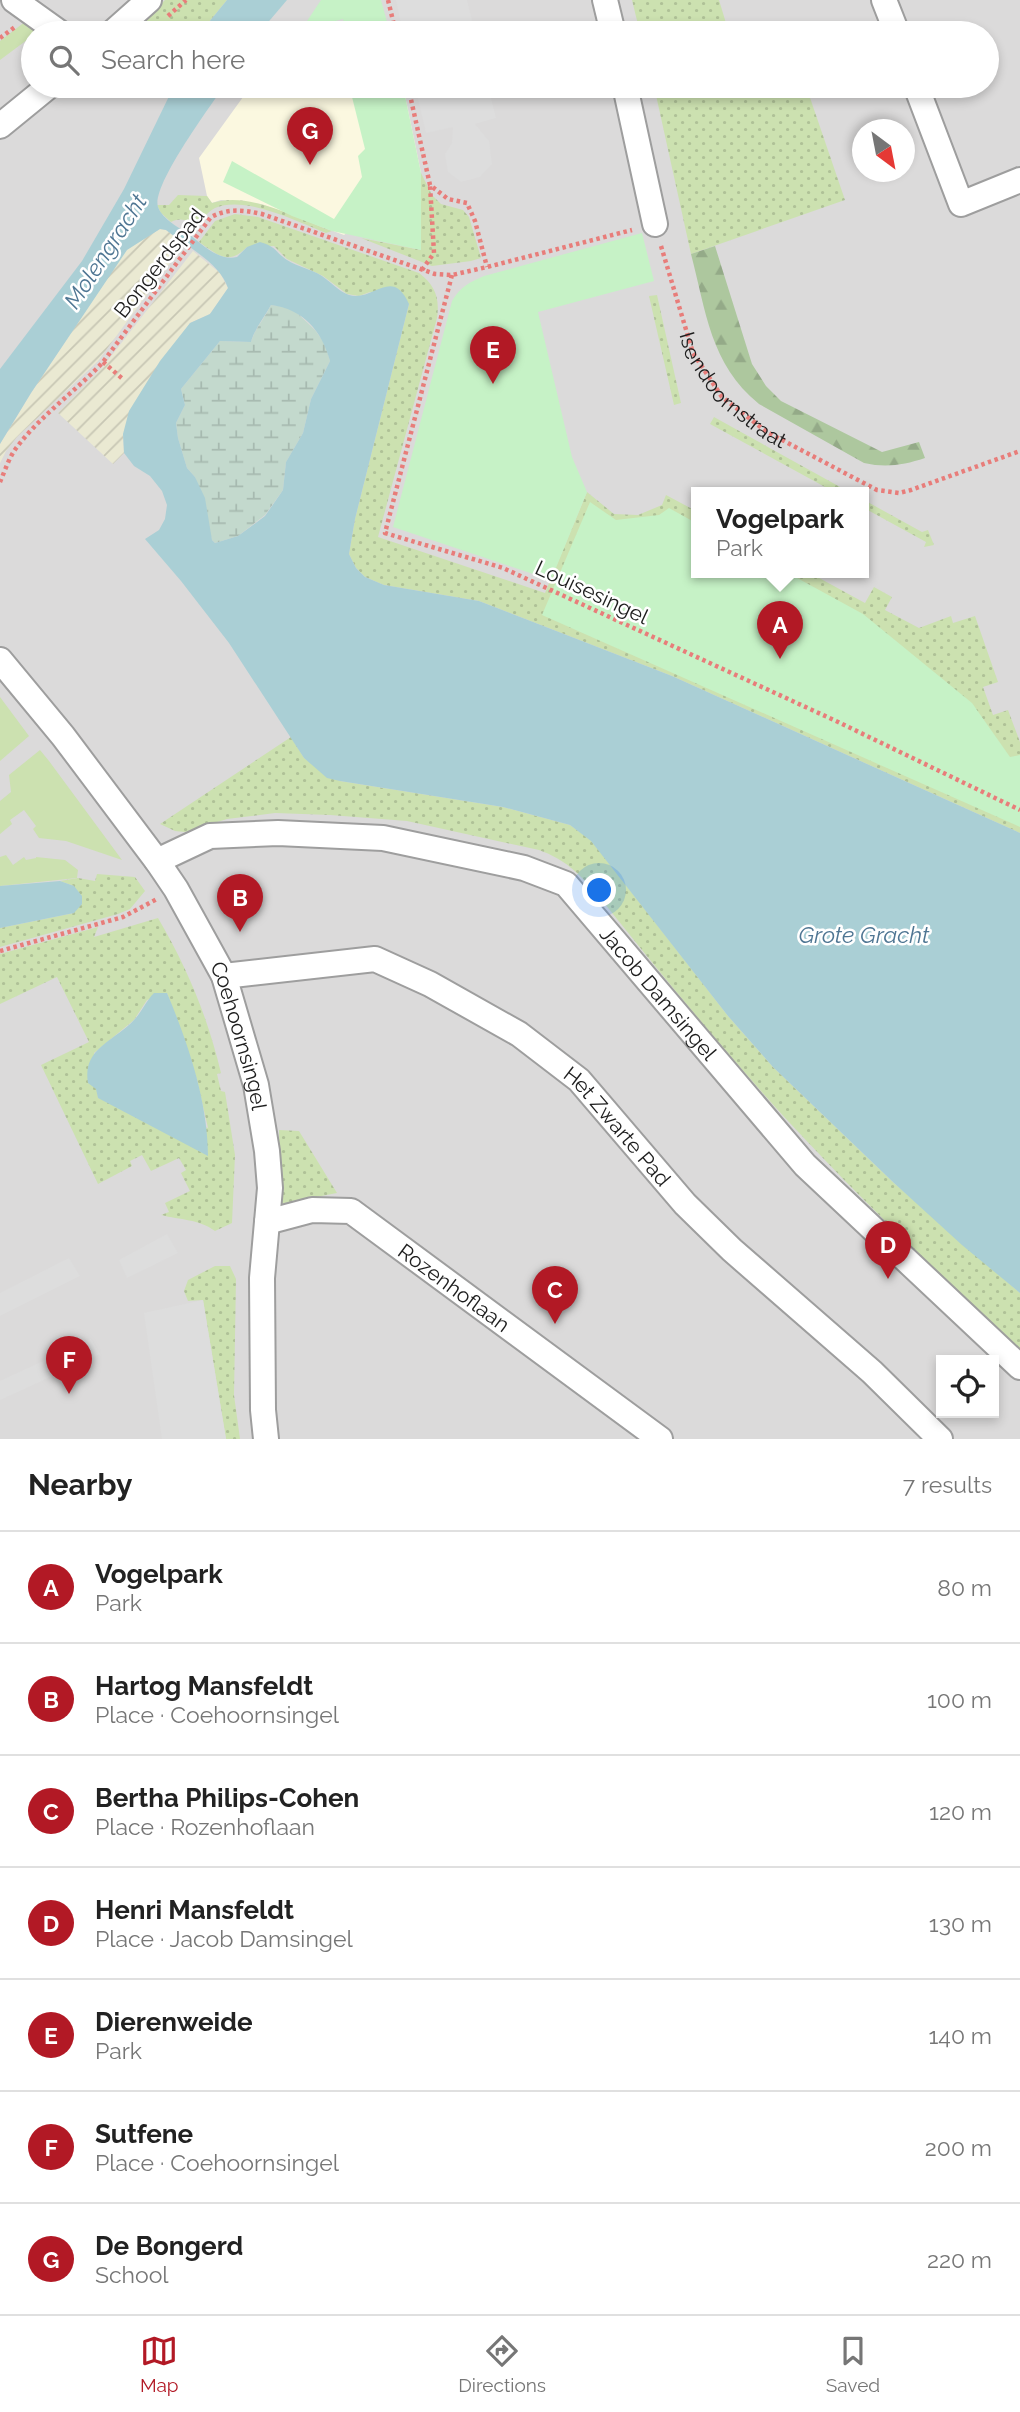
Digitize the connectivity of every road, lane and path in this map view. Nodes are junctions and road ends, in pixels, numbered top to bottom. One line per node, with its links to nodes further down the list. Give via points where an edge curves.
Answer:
1 (14, 0): 6 (street)
2 (149, 0): 7 (street)
3 (388, 0): 8 (path)
4 (605, 0): 9 (street)
5 (884, 0): 10 (street)
6 (43, 21)
7 (125, 21)
8 (393, 21)
9 (610, 21)
10 (892, 21)
11 (35, 98): 15 (street)
12 (411, 98): 17 (path)
13 (628, 98): 18 (street)
14 (921, 98): 16 (street, via 961,204)
15 (0, 126)
16 (1020, 180)
17 (430, 185): 19 (path, via 448,199 467,203); 20 (path, via 434,253)
18 (656, 224): 19 (path); 24 (path, Isendoornstraat, via 693,353 722,397 767,432 889,493 911,490)
19 (487, 267): 21 (path, Bongerdspad)
20 (422, 270): 21 (path, Bongerdspad); 22 (path, Bongerdspad, via 262,215 239,209 223,211 211,217)
21 (452, 275): 27 (path, Louisesingel, via 386,533 503,568)
22 (103, 362): 23 (path); 25 (path, Bongerdspad, via 15,449)
23 (124, 380)
24 (1020, 451)
25 (0, 482)
26 (0, 660): 28 (street, Coehoornsingel)
27 (1020, 810)
28 (157, 861): 29 (street, Coehoornsingel); 33 (street, Jacob Damsingel, via 209,836 278,833 383,838 524,868 566,884 806,1165)
29 (176, 889): 30 (path, via 123,917); 31 (street, Coehoornsingel)
30 (0, 951)
31 (224, 976): 32 (street, Coehoornsingel, via 256,1085 267,1150); 36 (street, Het Zwarte Pad, via 374,960 430,984 519,1034 579,1080 685,1204)
32 (267, 1222): 34 (street, Coehoornsingel, via 261,1278); 35 (street, Rozenhoflaan, via 312,1210 351,1211)
33 (1020, 1367)
34 (266, 1439)
35 (660, 1439)
36 (940, 1439)

